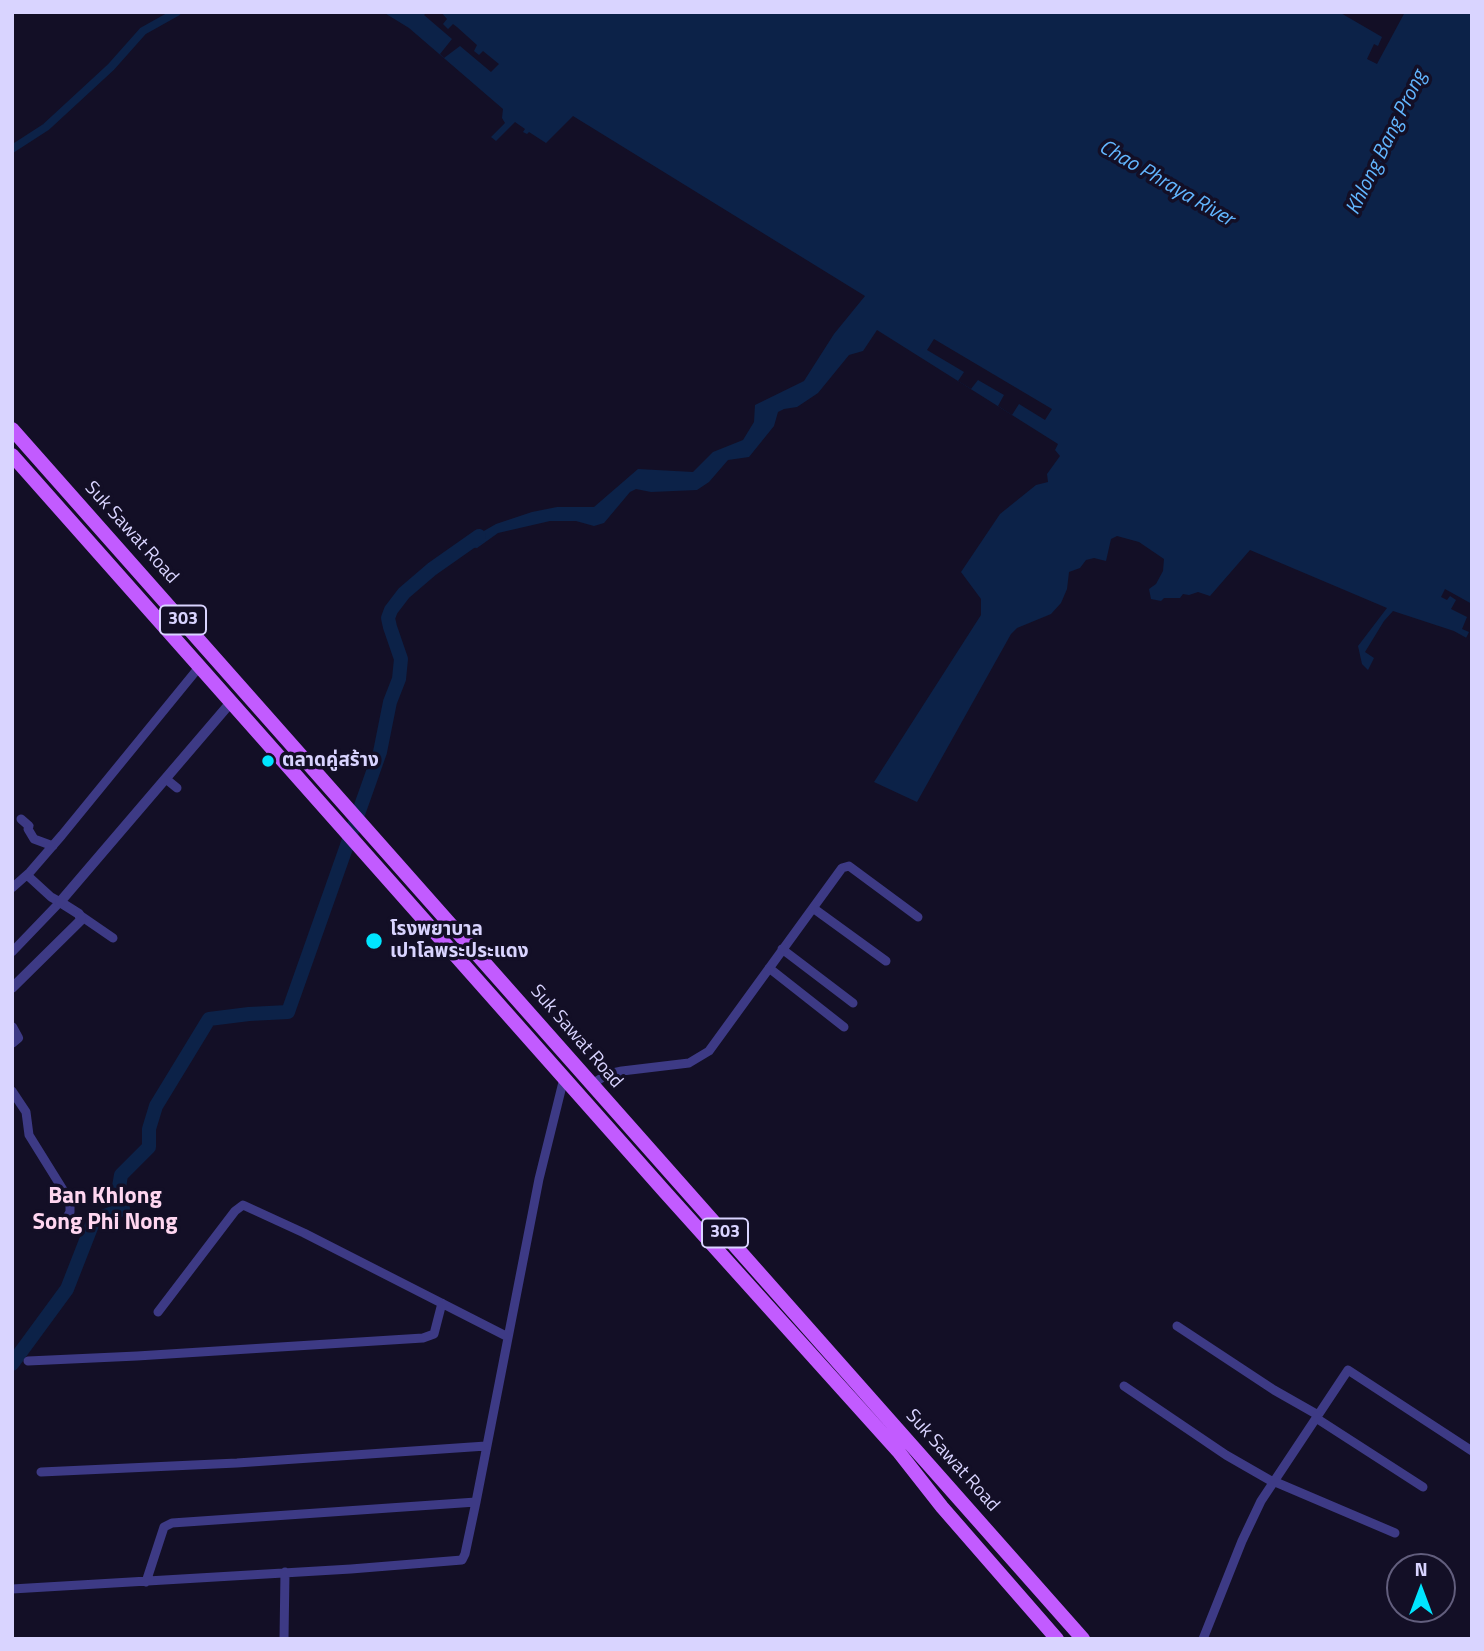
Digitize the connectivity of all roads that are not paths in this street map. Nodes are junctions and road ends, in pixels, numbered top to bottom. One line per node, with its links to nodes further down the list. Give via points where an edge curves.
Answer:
1 (12, 429): 26 (main road, Suk Sawat Road / 303)
2 (12, 455): 3 (main road, Suk Sawat Road / 303)
3 (200, 666): 4 (main road, Suk Sawat Road / 303); 8 (street)
4 (232, 701): 5 (street); 25 (main road, Suk Sawat Road / 303)
5 (166, 779): 6 (street); 11 (street)
6 (177, 788)
7 (21, 819): 8 (street, via 34,839)
8 (53, 846): 9 (street)
9 (27, 875): 10 (street); 11 (street)
10 (12, 888)
11 (60, 902): 13 (street); 17 (street)
12 (813, 908): 14 (street, via 842,867 849,866); 16 (street); 18 (street)
13 (81, 916): 15 (street); 20 (street)
14 (918, 917)
15 (113, 938)
16 (782, 949): 19 (street); 21 (street)
17 (12, 953)
18 (886, 961)
19 (769, 968): 23 (street); 26 (street, via 709,1051 697,1059 608,1074)
20 (12, 988)
21 (853, 1003)
22 (12, 1027): 24 (street, via 18,1038)
23 (844, 1027)
24 (12, 1043)
25 (564, 1078): 32 (street); 47 (main road, Suk Sawat Road / 303, via 898,1451)
26 (592, 1084): 48 (main road, Suk Sawat Road / 303)
27 (12, 1091): 28 (street, via 26,1112 29,1135 70,1201)
28 (65, 1221)
29 (442, 1303): 30 (street, via 243,1205); 32 (street); 33 (street, via 434,1334 423,1338)
30 (158, 1312)
31 (1177, 1326): 35 (street)
32 (508, 1337): 36 (street)
33 (28, 1361)
34 (1124, 1386): 39 (street)
35 (1317, 1417): 37 (street, via 1348,1370); 39 (street); 40 (street)
36 (486, 1446): 38 (street); 41 (street)
37 (1472, 1451)
38 (41, 1472)
39 (1273, 1481): 42 (street); 49 (street, via 1251,1521)
40 (1423, 1487)
41 (476, 1502): 43 (street, via 461,1560); 44 (street, via 172,1523 164,1527)
42 (1395, 1532)
43 (285, 1572): 44 (street); 46 (street)
44 (146, 1582): 45 (street)
45 (12, 1589)
46 (284, 1639)
47 (1057, 1639)
48 (1083, 1639)
49 (1203, 1639)

